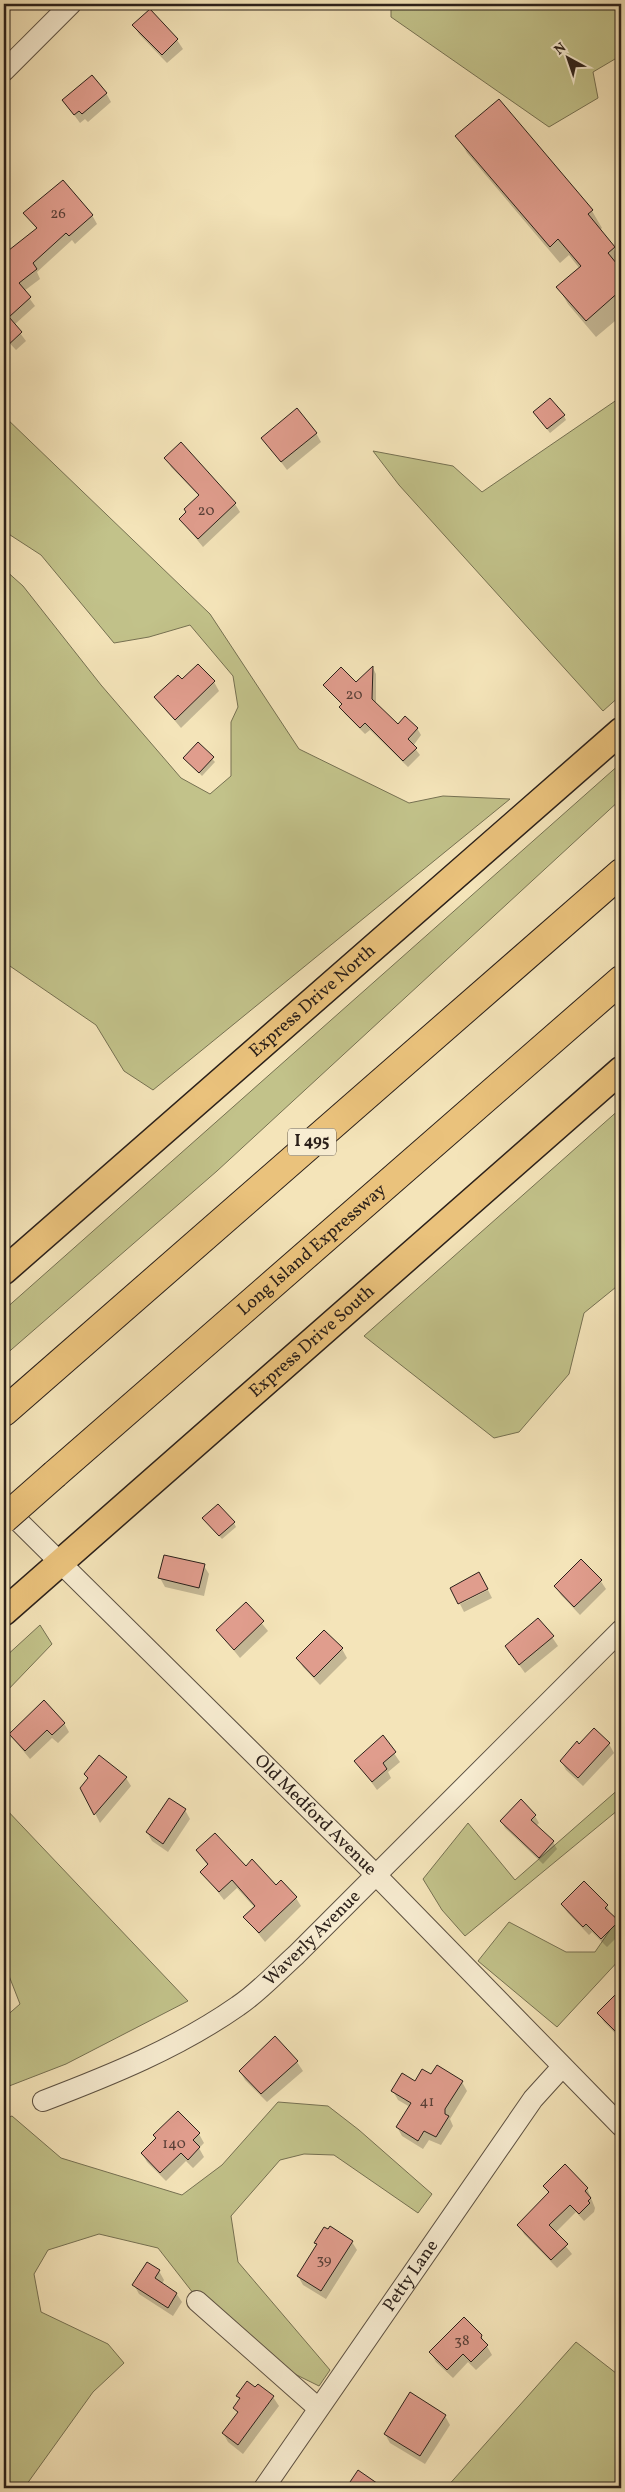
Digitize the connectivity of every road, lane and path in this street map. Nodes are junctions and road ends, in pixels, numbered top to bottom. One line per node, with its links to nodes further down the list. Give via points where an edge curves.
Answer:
1 (71, 4): 2 (street)
2 (4, 71)
3 (621, 731): 7 (main road, Express Drive North)
4 (621, 873): 8 (highway, I 495)
5 (621, 980): 10 (highway, Long Island Expressway, bridge)
6 (621, 1070): 11 (main road, Express Drive South)
7 (4, 1271)
8 (4, 1412)
9 (4, 1507): 11 (street, Old Medford Avenue)
10 (4, 1519)
11 (60, 1563): 12 (main road, Express Drive South); 14 (street, Old Medford Avenue)
12 (4, 1612)
13 (621, 1630): 14 (street, Waverly Avenue)
14 (377, 1876): 15 (street, Old Medford Avenue); 16 (street, Waverly Avenue, via 240,2005 177,2044 115,2074)
15 (562, 2067): 17 (street, Old Medford Avenue); 19 (street, Petty Lane, via 533,2098)
16 (43, 2101)
17 (621, 2126)
18 (197, 2301): 19 (street)
19 (318, 2408): 20 (street, Petty Lane)
20 (264, 2488)

